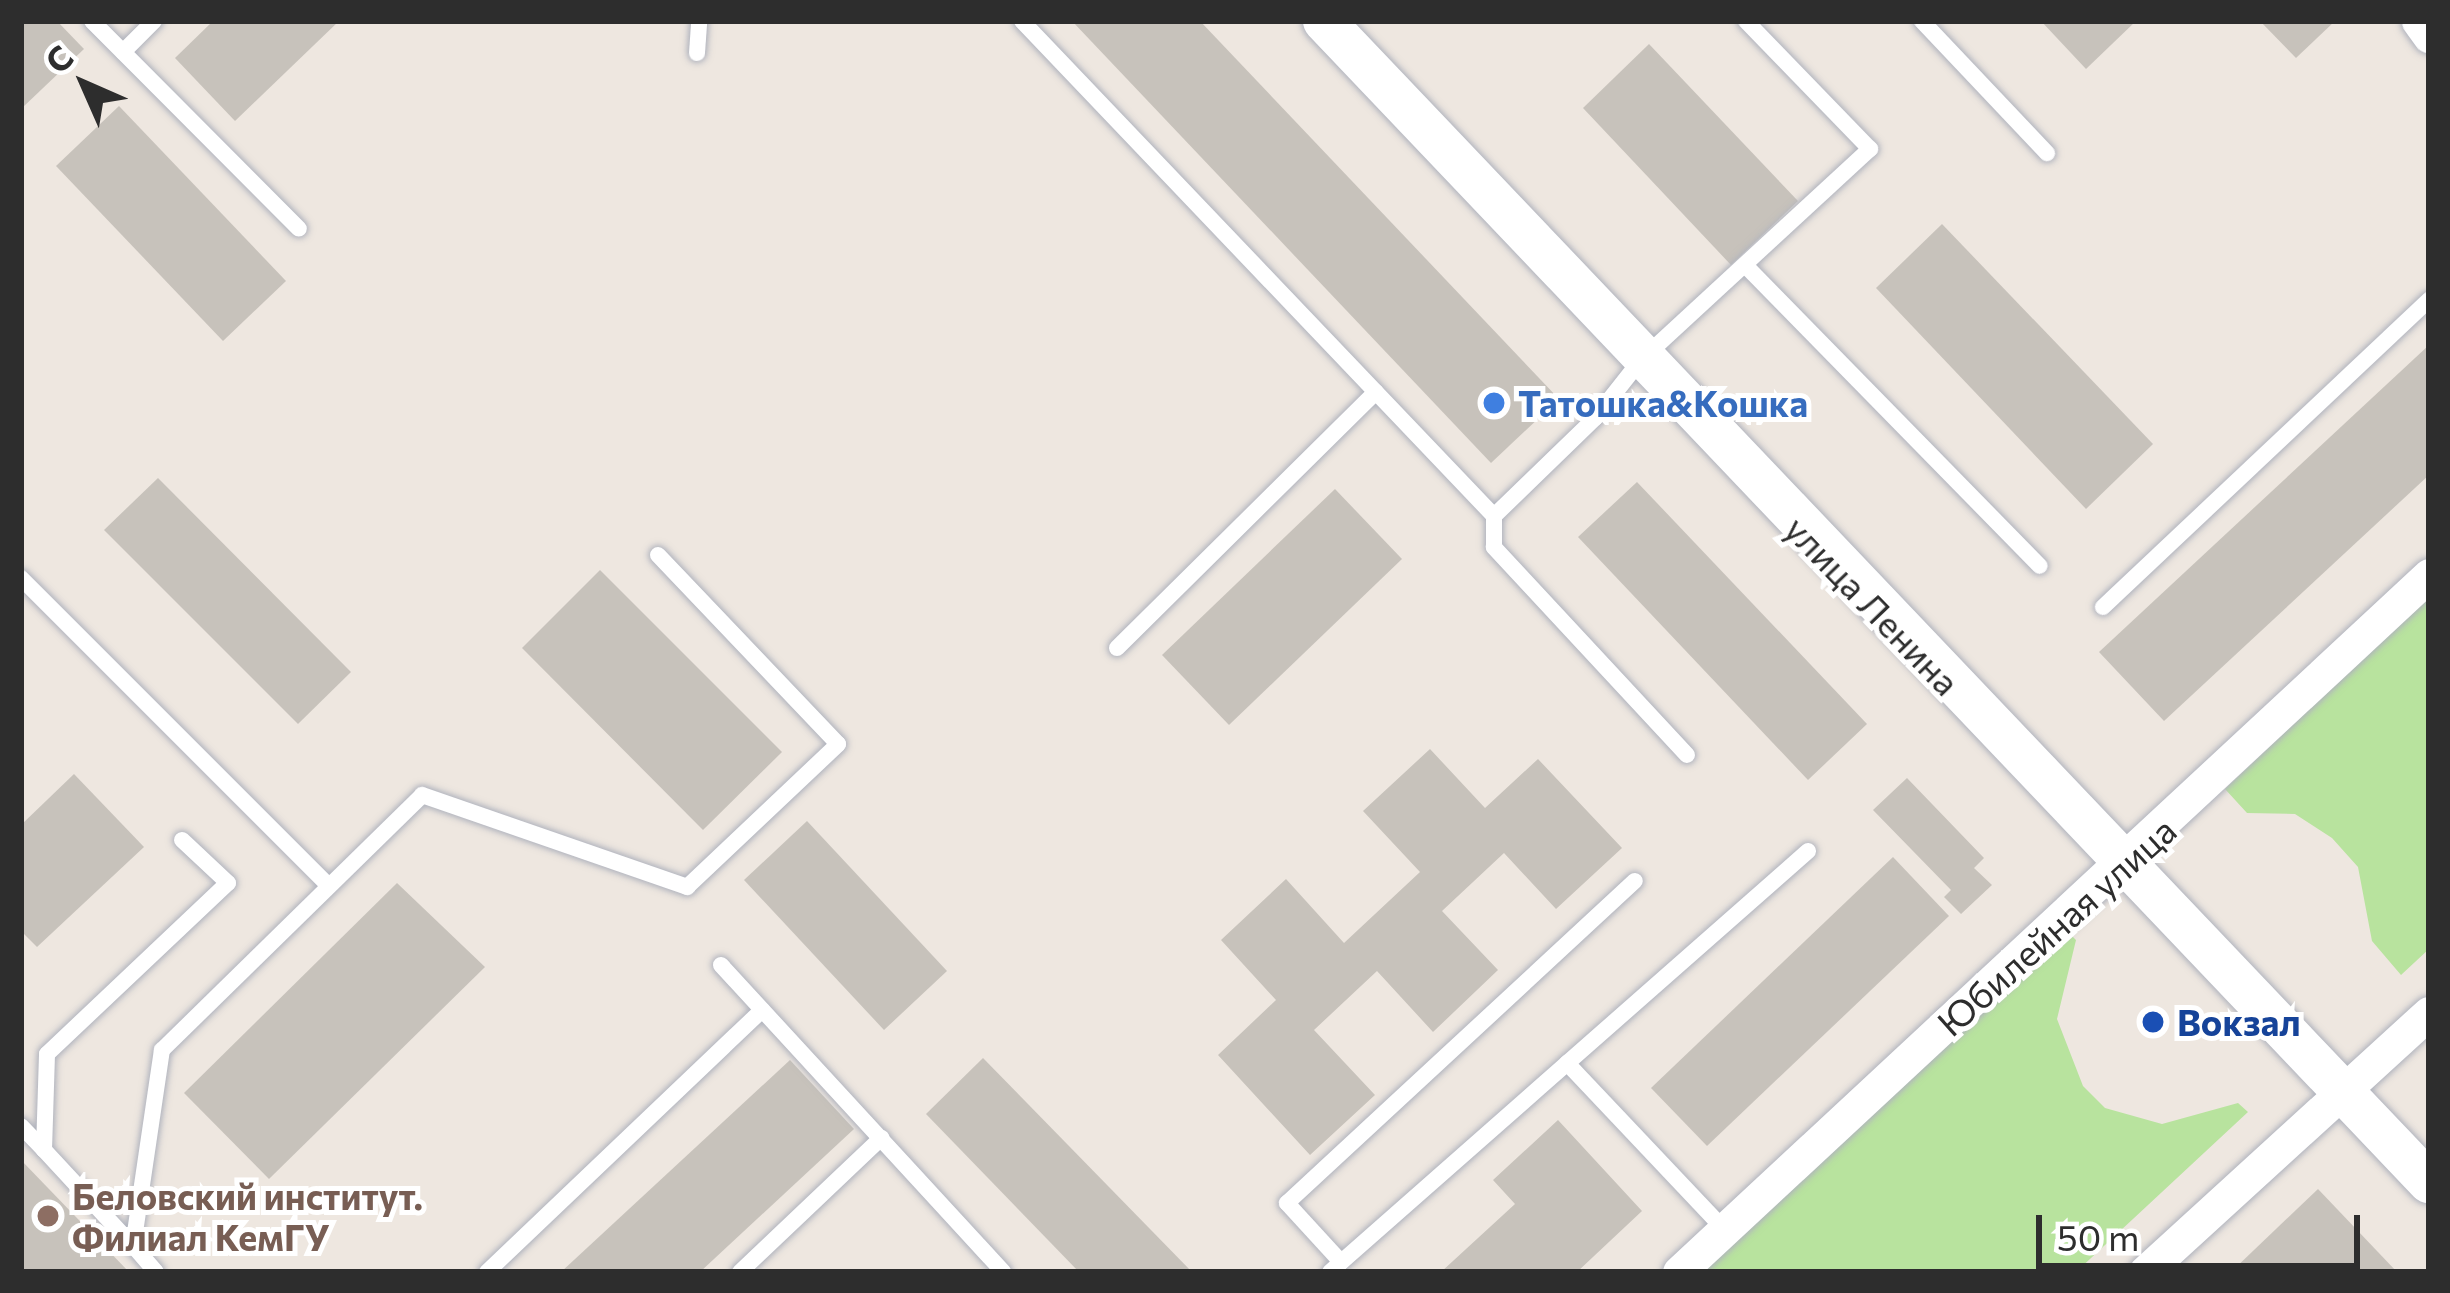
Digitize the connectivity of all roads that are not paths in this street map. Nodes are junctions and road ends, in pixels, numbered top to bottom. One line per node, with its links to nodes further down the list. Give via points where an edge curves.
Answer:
1 (92, 21): 10 (lane)
2 (154, 21): 10 (lane)
3 (699, 21): 11 (lane)
4 (1022, 21): 17 (lane)
5 (1324, 21): 16 (street, улица Ленина)
6 (1746, 21): 14 (lane, via 1870,149)
7 (1922, 21): 12 (lane)
8 (2418, 21): 9 (street)
9 (2429, 36)
10 (123, 52): 13 (lane)
11 (697, 53)
12 (2047, 153)
13 (299, 230)
14 (1745, 265): 16 (lane); 20 (lane)
15 (2429, 300): 23 (lane)
16 (1640, 361): 18 (lane, via 1595,418); 28 (street, улица Ленина)
17 (1376, 392): 18 (lane); 24 (lane)
18 (1494, 516): 25 (lane, via 1494,548)
19 (658, 555): 30 (lane, via 838,744 687,887 422,795)
20 (2040, 566)
21 (2429, 575): 28 (street, Юбилейная улица)
22 (21, 578): 30 (lane)
23 (2103, 607)
24 (1117, 648)
25 (1687, 754)
26 (182, 840): 38 (lane, via 228,883 47,1054)
27 (1808, 850): 34 (lane)
28 (2125, 865): 35 (street, улица Ленина); 40 (street, Юбилейная улица)
29 (1635, 881): 42 (lane, via 1287,1203)
30 (327, 884): 41 (lane, via 162,1050)
31 (721, 965): 32 (lane)
32 (762, 1010): 37 (lane); 44 (lane)
33 (2429, 1013): 35 (street)
34 (1567, 1063): 40 (lane); 42 (lane)
35 (2343, 1092): 39 (street, улица Ленина); 48 (street)
36 (21, 1126): 38 (lane)
37 (881, 1138): 45 (lane); 46 (lane)
38 (44, 1150): 41 (lane)
39 (2429, 1182)
40 (1725, 1230): 47 (street, Юбилейная улица)
41 (133, 1246): 43 (lane)
42 (1336, 1267)
43 (156, 1272)
44 (488, 1272)
45 (740, 1272)
46 (1004, 1272)
47 (1678, 1272)
48 (2145, 1272)

